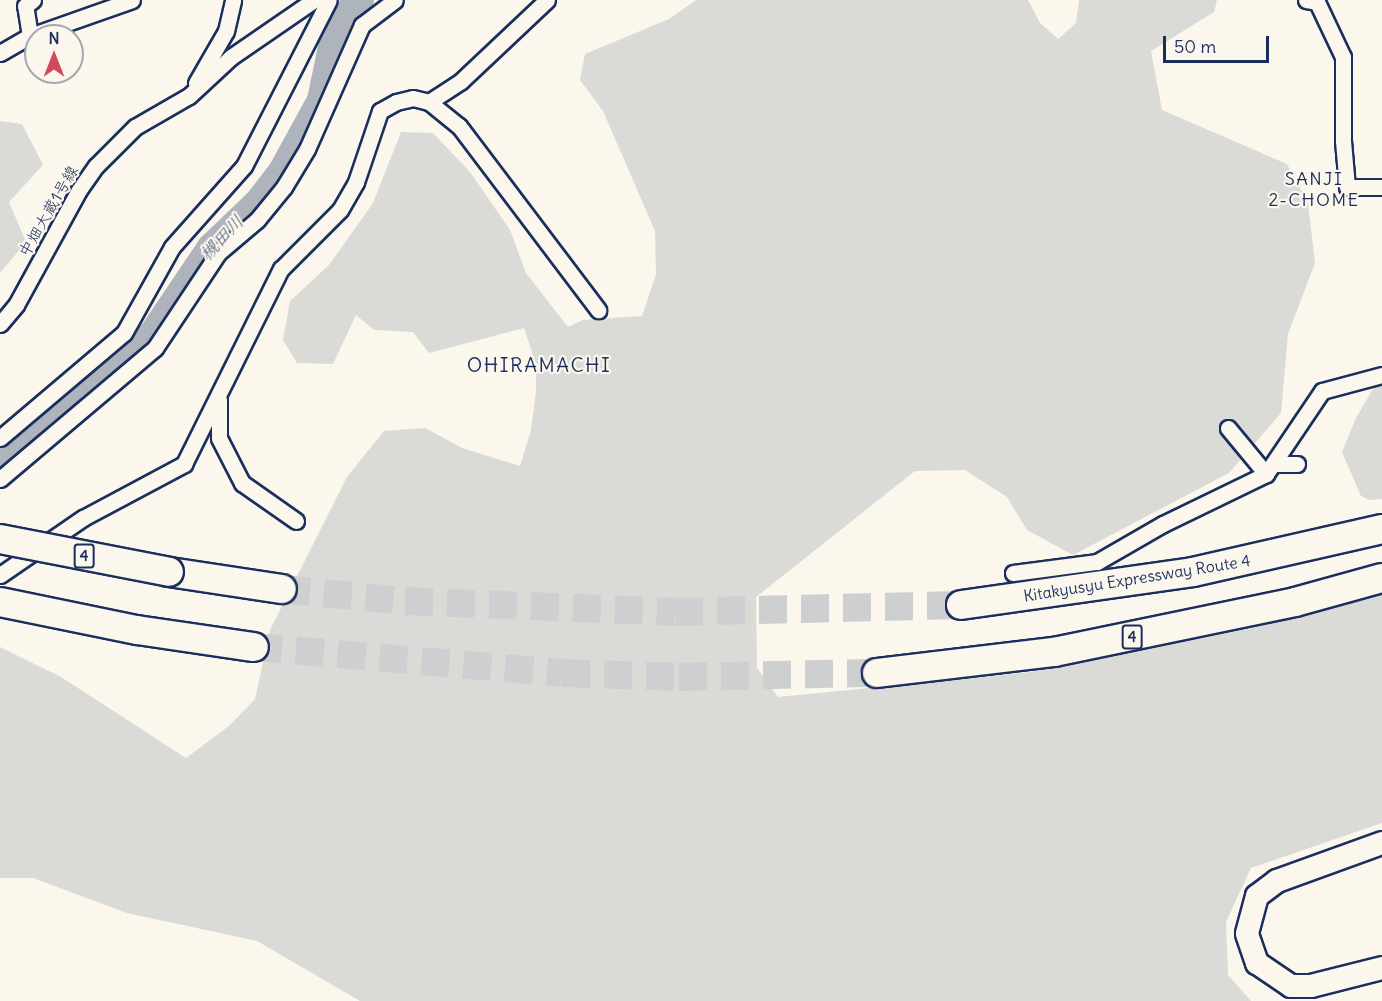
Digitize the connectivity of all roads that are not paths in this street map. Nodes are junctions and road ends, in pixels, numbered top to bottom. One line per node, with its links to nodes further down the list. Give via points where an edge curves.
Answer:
1 (33, 0): 9 (street, via 25,6)
2 (132, 0): 10 (street)
3 (233, 0): 13 (street, via 226,31)
4 (314, 0): 13 (street, 中畑大蔵1号線, via 231,57)
5 (329, 0): 23 (street, via 244,166 172,247 124,333)
6 (395, 0): 26 (street, via 362,25 307,149 284,187 257,220 218,253 155,348)
7 (547, 0): 14 (street, via 461,81)
8 (1305, 0): 15 (street, via 1317,2 1343,57 1347,187)
9 (28, 24)
10 (64, 24)
11 (24, 39): 12 (street)
12 (0, 53)
13 (189, 96): 17 (street, 中畑大蔵1号線, via 135,127 96,166 73,199)
14 (429, 102): 18 (street, via 459,126); 21 (street, via 413,98 380,111 356,182 340,210 281,269)
15 (1382, 187)
16 (0, 301): 17 (street)
17 (16, 305): 19 (street, 中畑大蔵1号線)
18 (597, 310)
19 (0, 324)
20 (1382, 375): 25 (street, via 1322,391)
21 (219, 397): 27 (street, via 219,438 242,483); 31 (street, via 184,464 83,519)
22 (1228, 428): 25 (street)
23 (0, 438)
24 (1297, 464): 25 (street)
25 (1271, 469): 30 (street, via 1097,562)
26 (0, 479)
27 (296, 521)
28 (1382, 529): 35 (highway, Kitakyusyu Expressway Route 4, via 1193,572)
29 (0, 538): 33 (highway, 4, bridge, via 169,572)
30 (1013, 573)
31 (0, 575)
32 (1382, 578): 37 (highway, 4, via 1295,602 1054,652)
33 (282, 589)
34 (0, 602): 36 (highway, via 137,630)
35 (961, 605)
36 (254, 647)
37 (878, 673)
38 (1382, 843): 39 (street, via 1277,881 1257,896 1247,934 1257,963 1291,986 1311,986)
39 (1382, 968)

